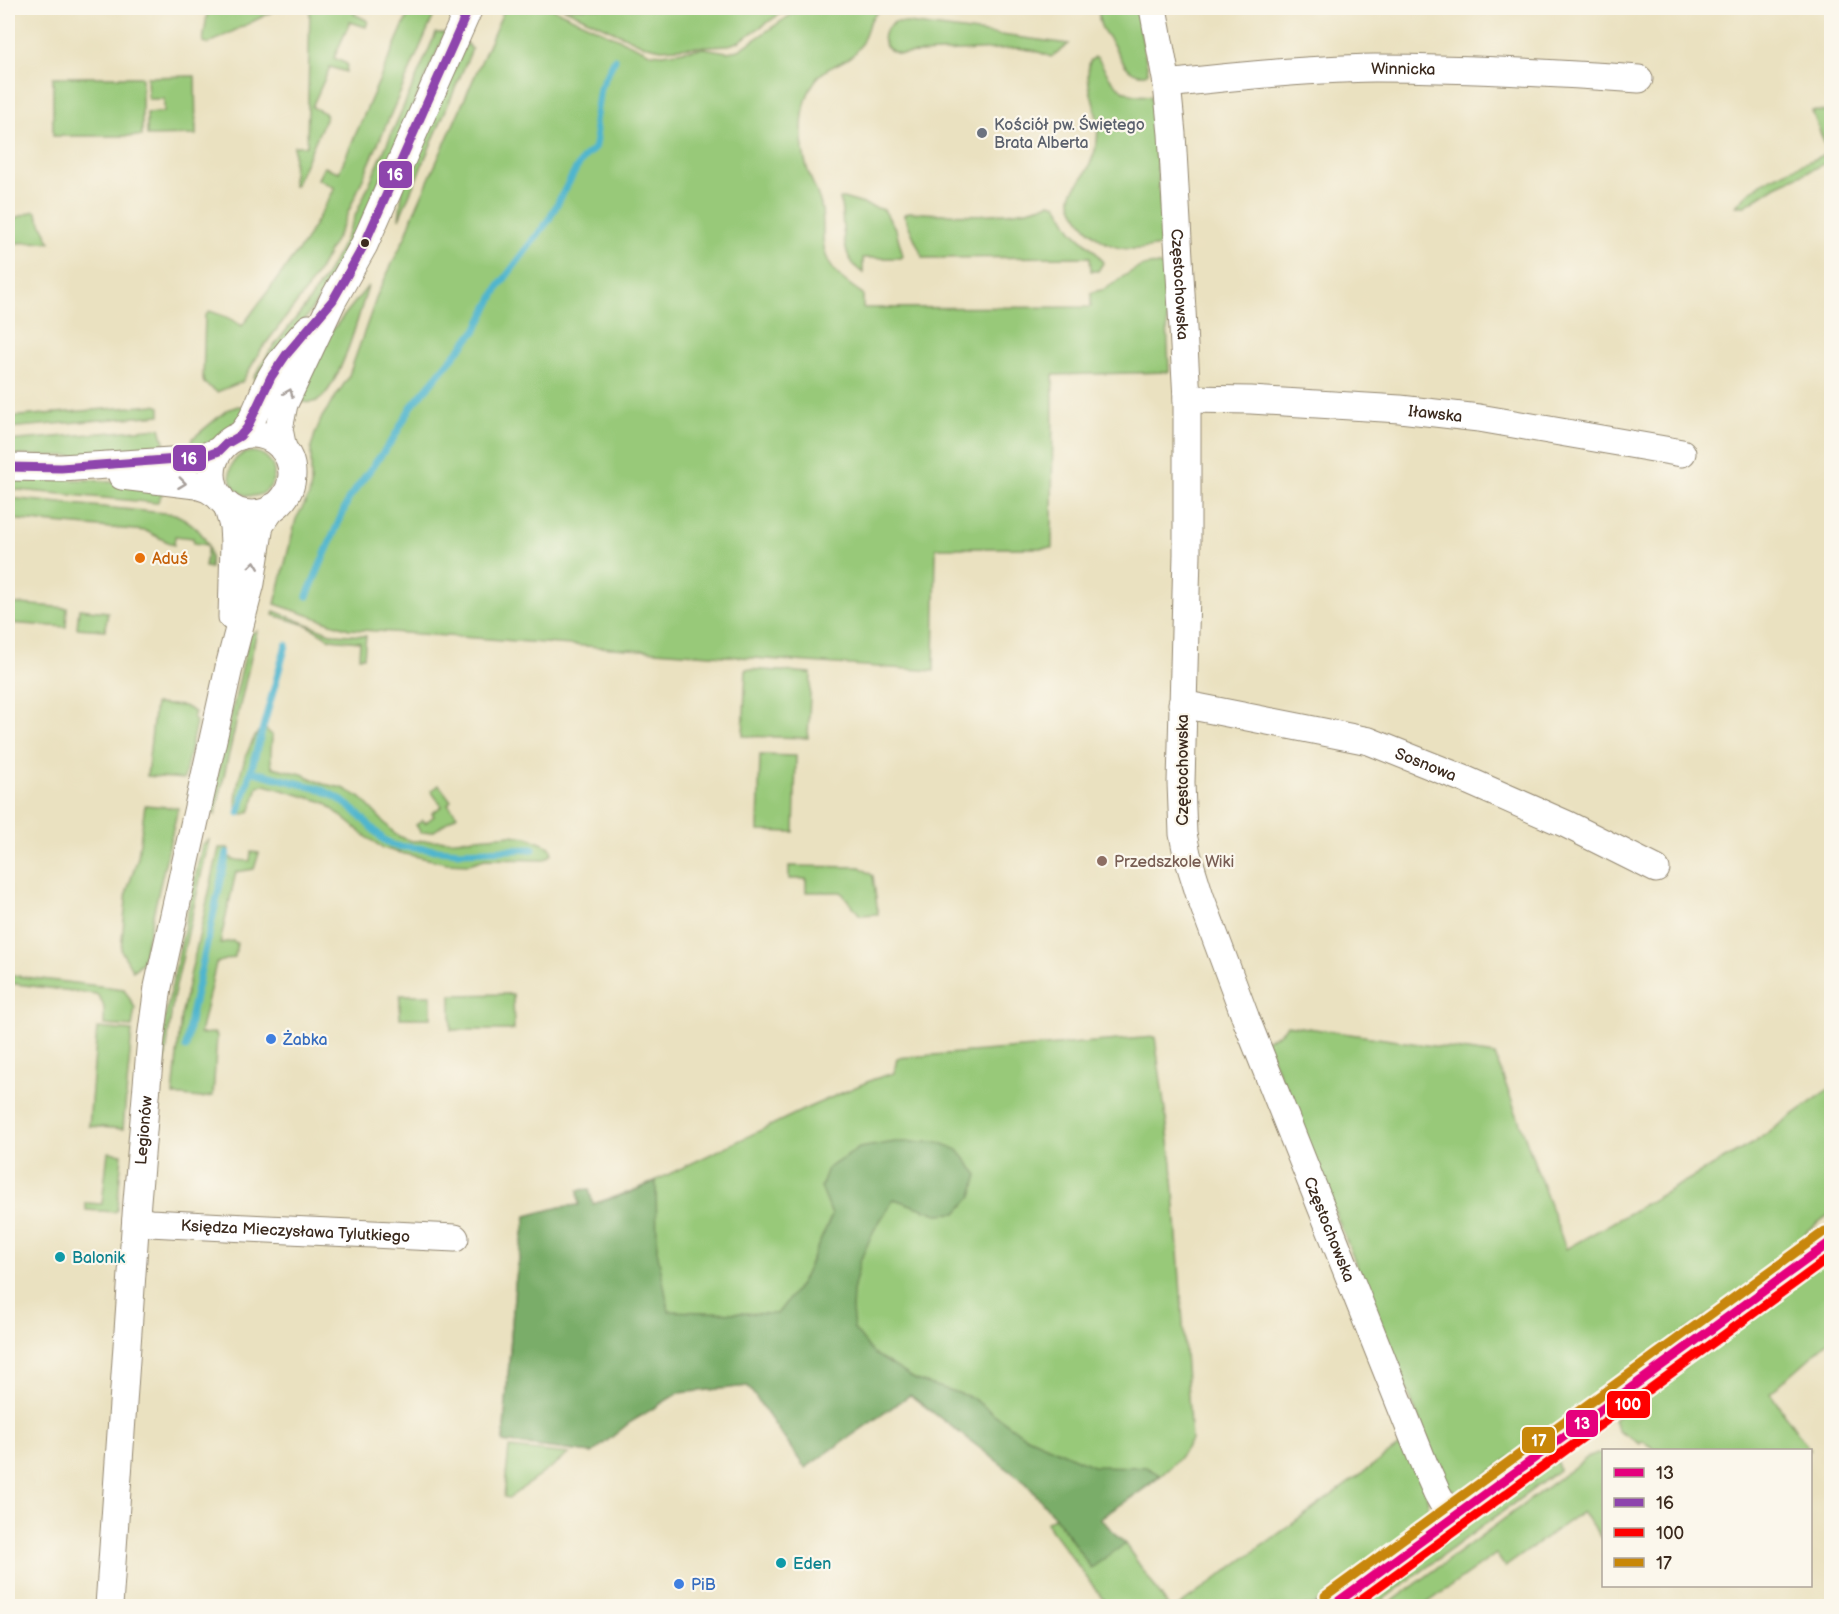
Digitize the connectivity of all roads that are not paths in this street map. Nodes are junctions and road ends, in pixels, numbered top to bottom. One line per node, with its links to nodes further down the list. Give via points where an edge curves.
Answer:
1 (469, 8): 5 (street, via 364,245)
2 (1153, 8): 4 (street, Częstochowska)
3 (1639, 79): 4 (street, Winnicka, via 1498,70 1375,68)
4 (1167, 84): 6 (street, Częstochowska)
5 (333, 300): 7 (street, via 286,355 271,377 252,421); 8 (street, one-way to 5, via 279,429 284,404)
6 (1187, 399): 9 (street, Iławska, via 1251,400 1479,418); 15 (street, Częstochowska)
7 (230, 443): 8 (street, via 258,434); 11 (street, via 203,457 186,460); 12 (street, via 216,457 212,473 215,489)
8 (284, 449): 13 (street, via 291,466 291,484 282,501)
9 (1682, 453)
10 (8, 467): 11 (street)
11 (62, 468): 12 (street, one-way to 12, via 196,485)
12 (223, 501): 13 (street, via 235,510 251,514); 14 (street, Legionów, via 233,526 234,543)
13 (273, 507): 14 (street, Legionów, one-way to 13, via 251,583 260,525)
14 (230, 663): 17 (street, Legionów, via 158,987)
15 (1182, 704): 16 (street, Sosnowa, via 1369,741 1566,824); 20 (street, Częstochowska, via 1183,834 1200,896 1424,1464)
16 (1656, 869)
17 (136, 1220): 18 (street, Księdza Mieczysława Tylutkiego); 21 (street, Legionów)
18 (455, 1238)
19 (1832, 1240): 20 (main road)
20 (1451, 1518): 22 (main road)
21 (108, 1606)
22 (1332, 1606)

